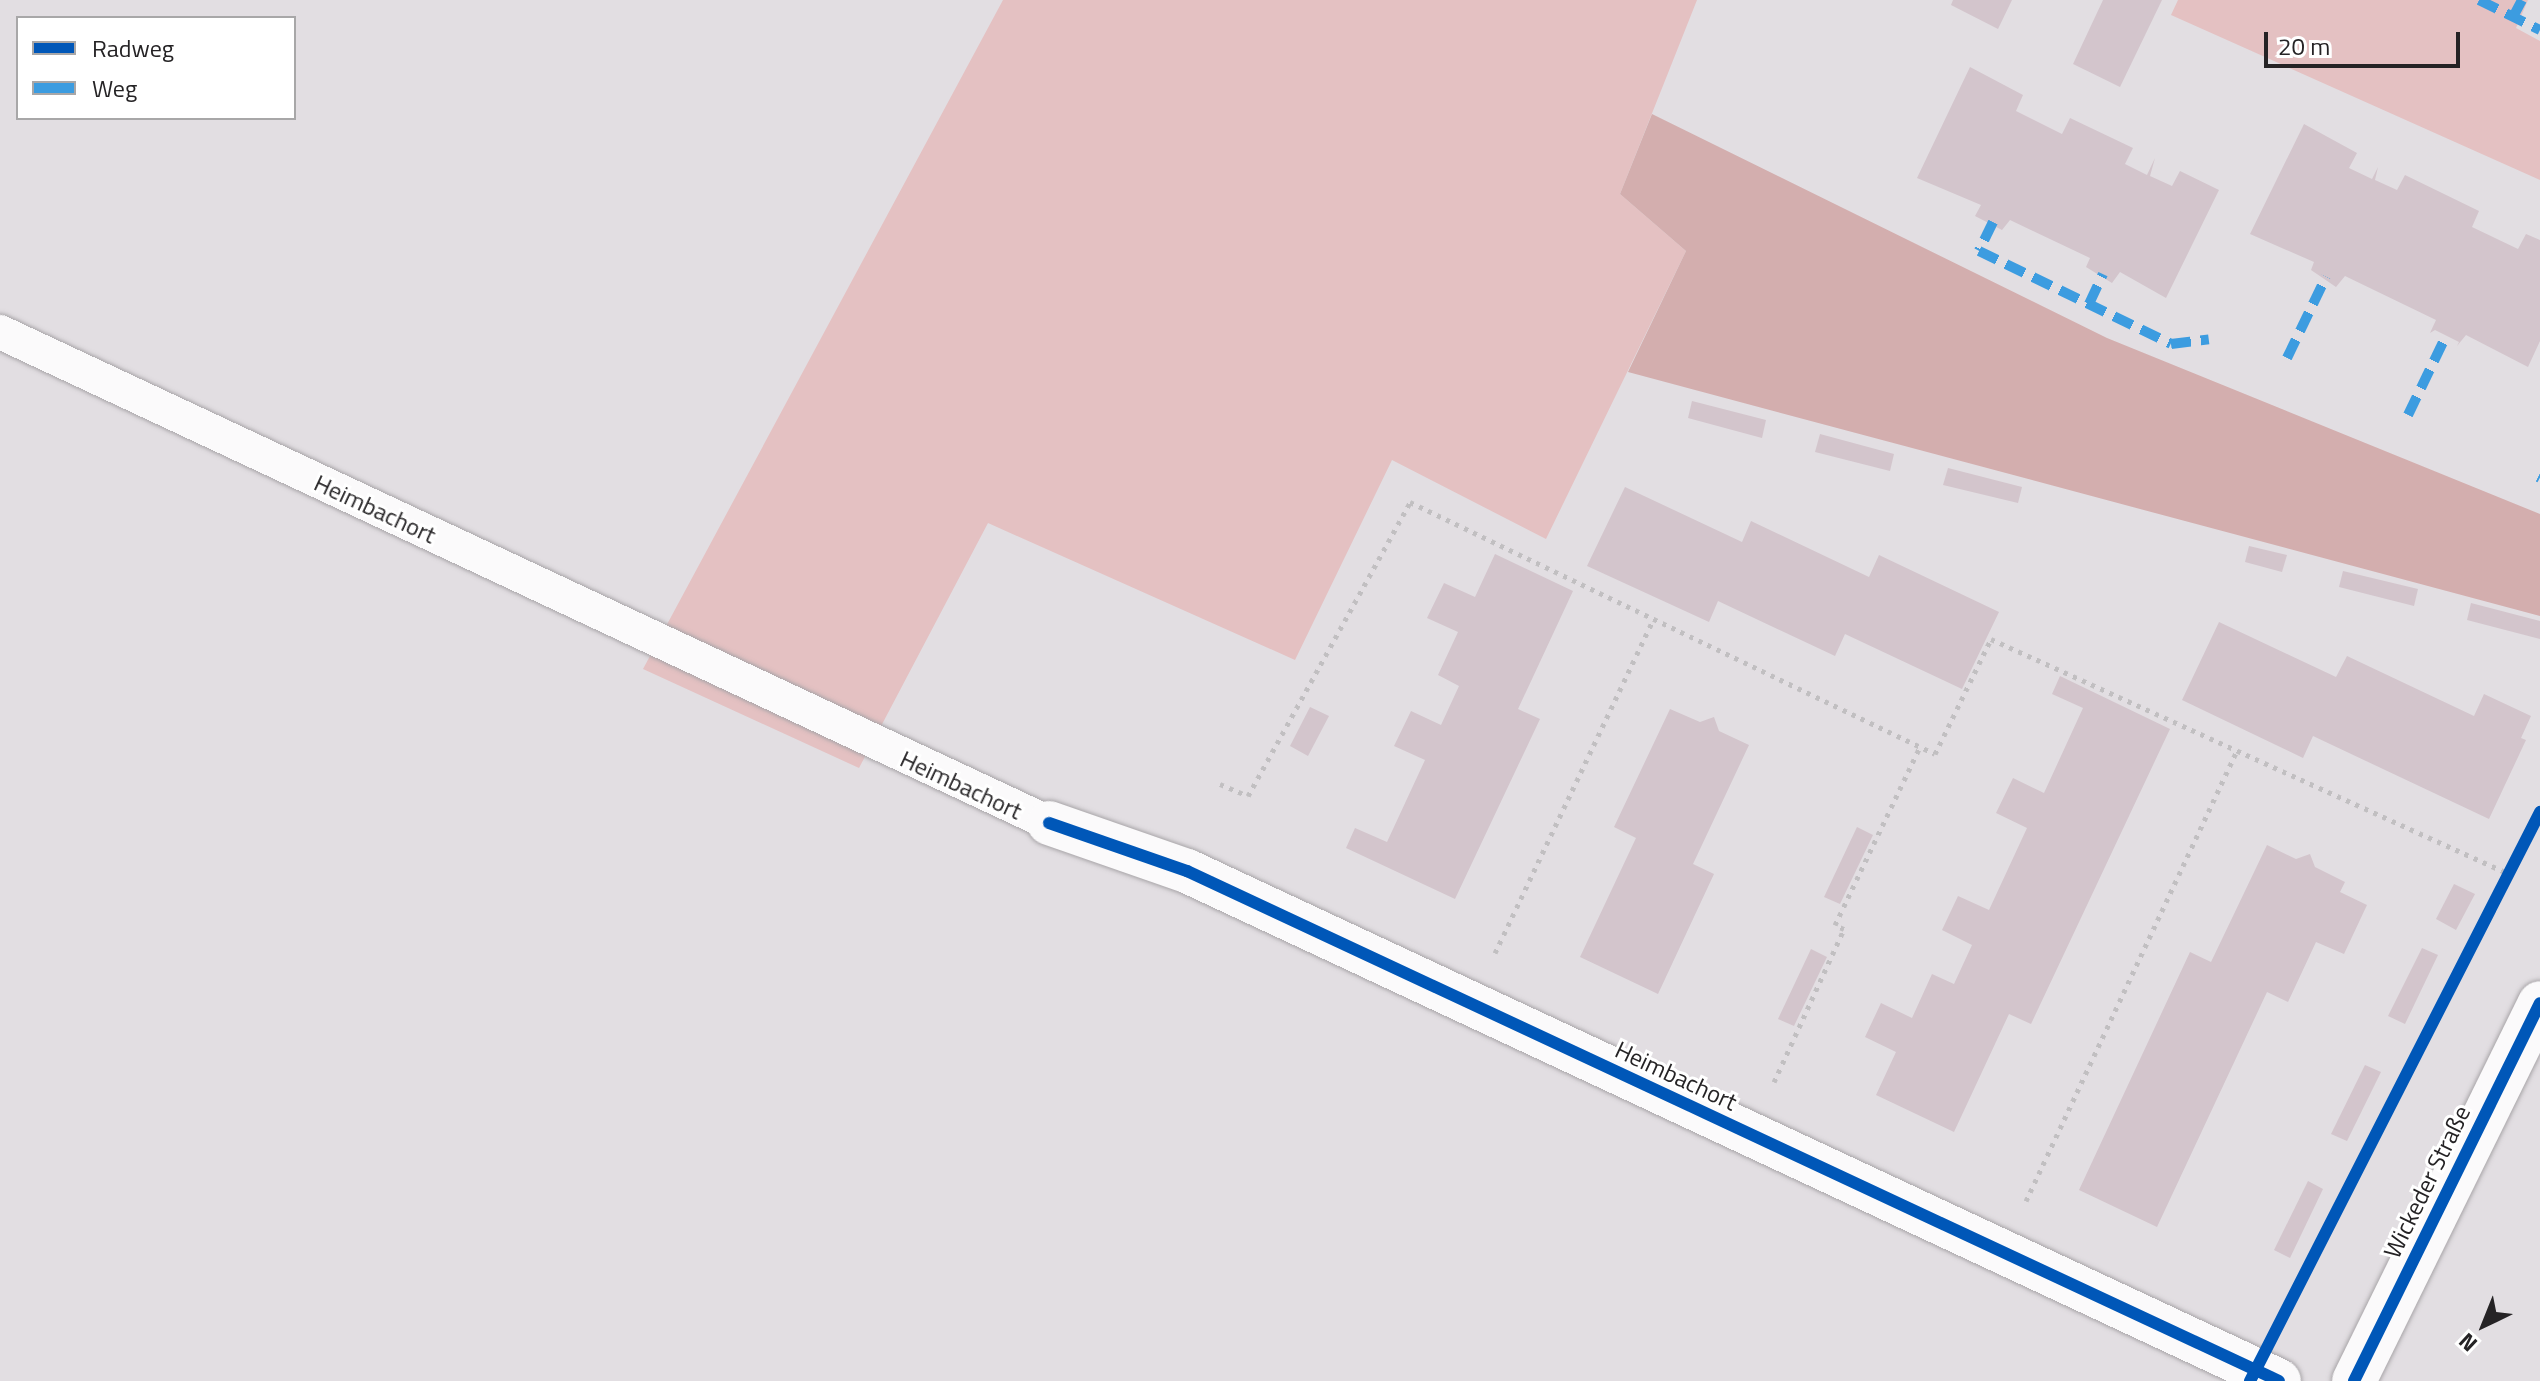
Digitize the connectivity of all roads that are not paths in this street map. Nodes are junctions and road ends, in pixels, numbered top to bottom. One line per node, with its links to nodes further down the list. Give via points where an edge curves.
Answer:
1 (0, 332): 2 (lane, Heimbachort)
2 (1049, 823): 4 (street, Heimbachort, via 1187,871)
3 (2540, 1003): 5 (street, Wickeder Straße)
4 (2279, 1381)
5 (2354, 1381)

